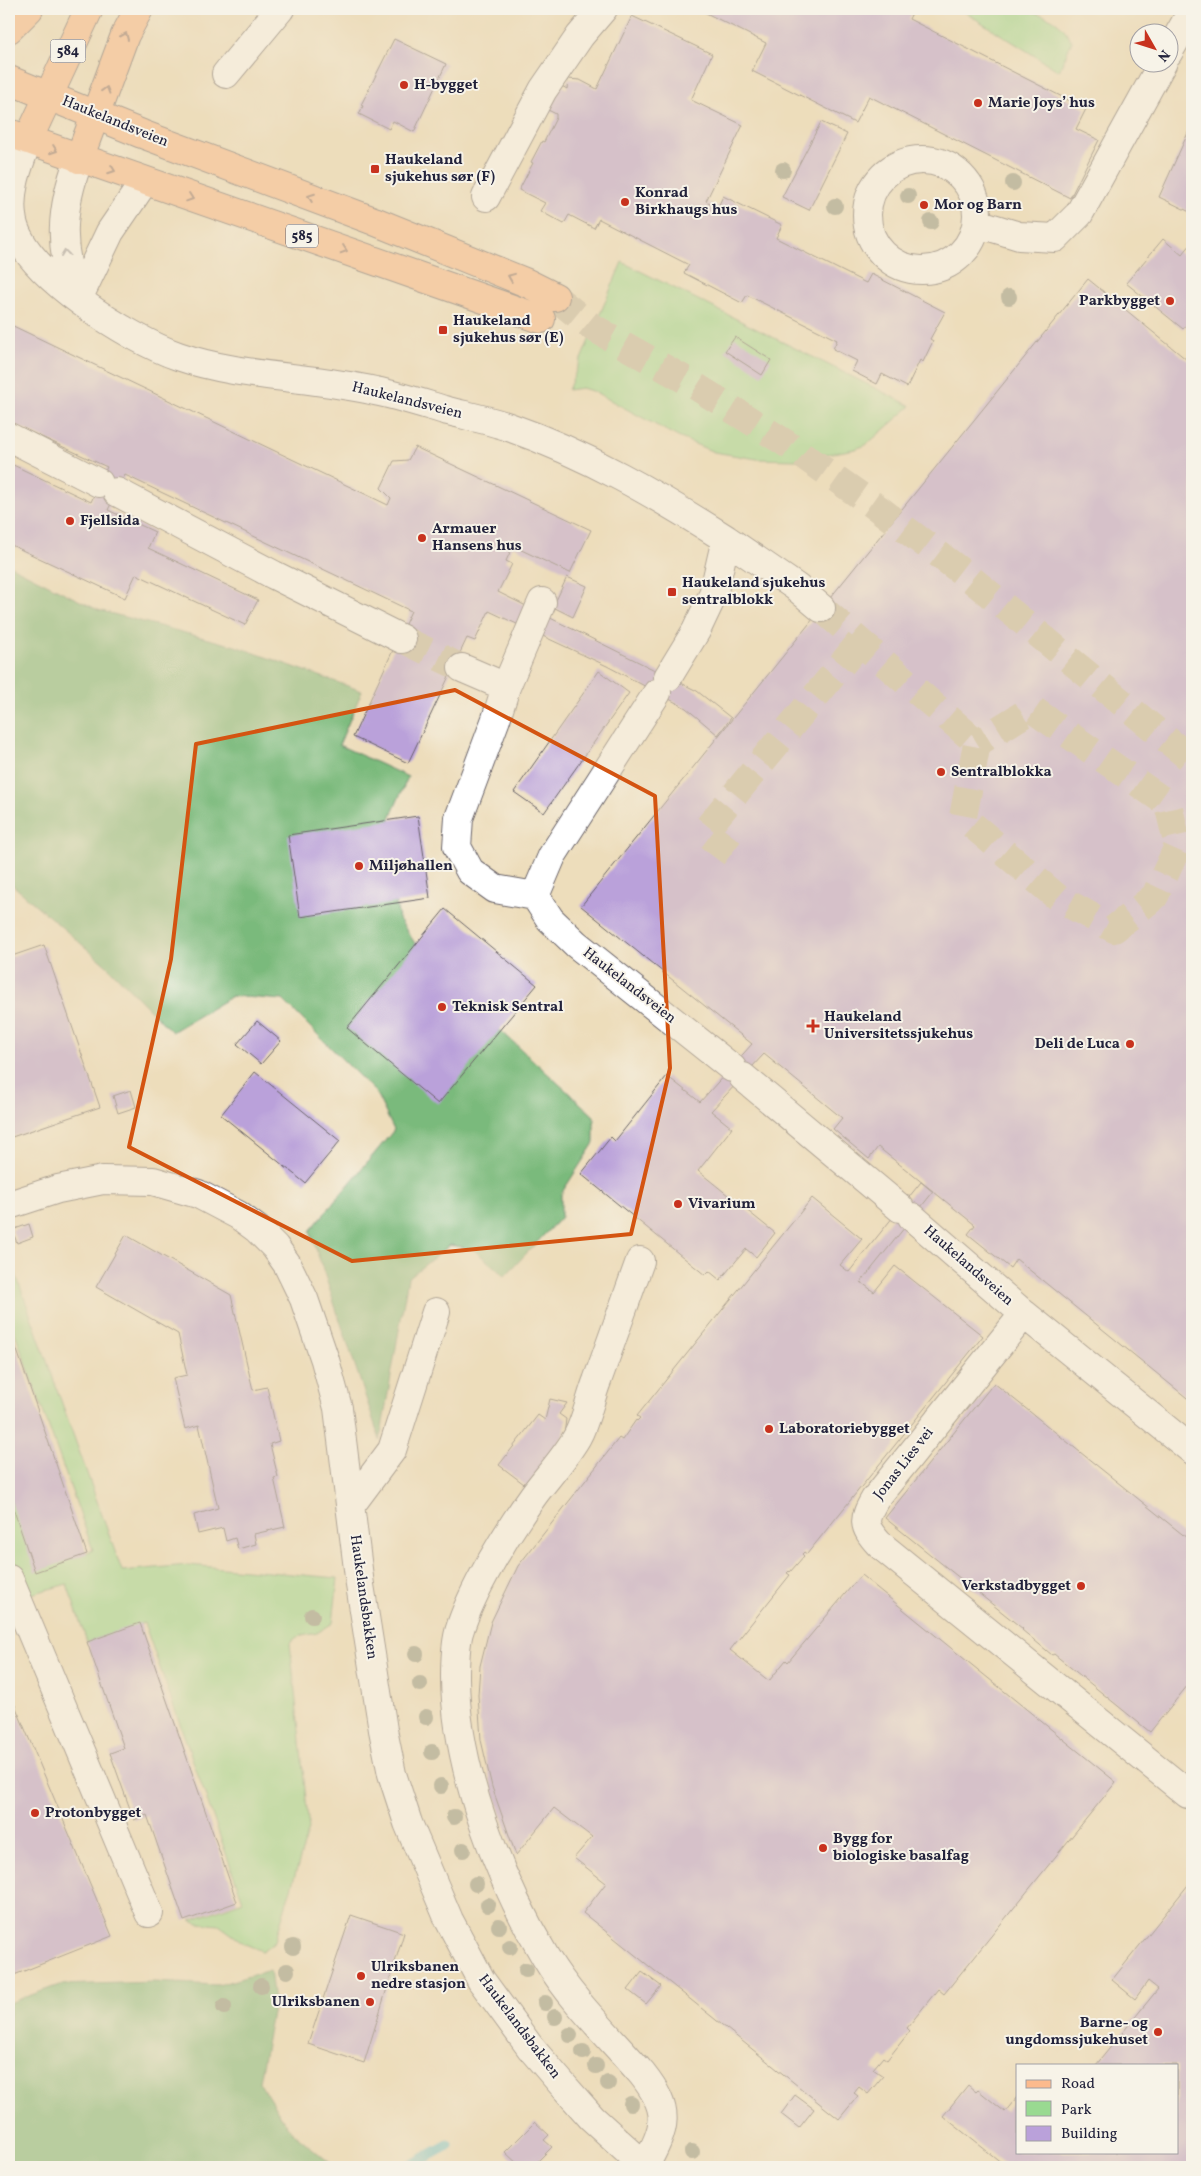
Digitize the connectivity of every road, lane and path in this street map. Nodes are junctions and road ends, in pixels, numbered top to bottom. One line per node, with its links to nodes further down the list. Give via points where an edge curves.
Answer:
1 (30, 9): 7 (main road)
2 (89, 9): 12 (main road, 584)
3 (139, 9): 13 (main road, one-way to 3, via 125,35)
4 (280, 9): 10 (street)
5 (603, 9): 17 (street, via 543,90)
6 (1188, 12): 8 (street)
7 (9, 29)
8 (1178, 32)
9 (1157, 72): 18 (street, via 1079,214 1055,238 1019,236)
10 (226, 74)
11 (9, 80): 12 (main road, Haukelandsveien / 585)
12 (48, 94): 13 (main road, Haukelandsveien / 585); 14 (main road, 584)
13 (97, 115): 15 (main road); 16 (main road, Haukelandsveien / 585, one-way to 13, via 548,308 527,283)
14 (18, 137): 15 (main road, Haukelandsveien / 585, one-way to 15); 19 (street, Haukelandsveien, via 11,205)
15 (79, 159): 16 (main road, Haukelandsveien / 585, one-way to 16); 20 (street, one-way to 15, via 66,265 64,238 67,194)
16 (144, 182): 20 (street, via 110,232)
17 (486, 197)
18 (977, 223): 18 (street, via 977,205 971,188 944,164 926,159 909,161 885,174 870,196 867,214 870,232 879,249 892,261 909,268 927,270 960,255 971,240)
19 (14, 244): 20 (street, Haukelandsveien)
20 (78, 299): 22 (street, Haukelandsveien, via 110,323 178,356 227,368 374,390 508,427 630,481)
21 (9, 437): 25 (street)
22 (726, 539): 24 (street, Haukelandsveien); 28 (street, via 713,595 696,631 552,856)
23 (542, 602): 27 (street)
24 (822, 608)
25 (402, 639)
26 (462, 668): 27 (street)
27 (506, 687): 28 (street, via 458,818 457,847 470,871 495,889)
28 (535, 896): 32 (street, Haukelandsveien, via 550,920 576,944 737,1072)
29 (9, 1205): 34 (street, Haukelandsbakken, via 58,1189 103,1180 153,1181 198,1194 257,1229 287,1264 304,1299 325,1360 338,1408)
30 (640, 1260): 38 (street, Haukelandsbakken, via 577,1437 529,1502 468,1608 458,1634 455,1672 460,1737 470,1777 496,1859 516,1903 569,1990 642,2074 661,2104 662,2129)
31 (436, 1312): 34 (street, via 392,1450)
32 (1024, 1314): 33 (street); 36 (street, Jonas Lies vei, via 875,1499 866,1515 867,1531 886,1550)
33 (1192, 1450)
34 (351, 1505): 38 (street, Haukelandsbakken, via 360,1585 392,1774 408,1823 449,1920 481,1980 530,2047 592,2118)
35 (9, 1579): 37 (street)
36 (1192, 1794)
37 (148, 1913)
38 (646, 2167)

